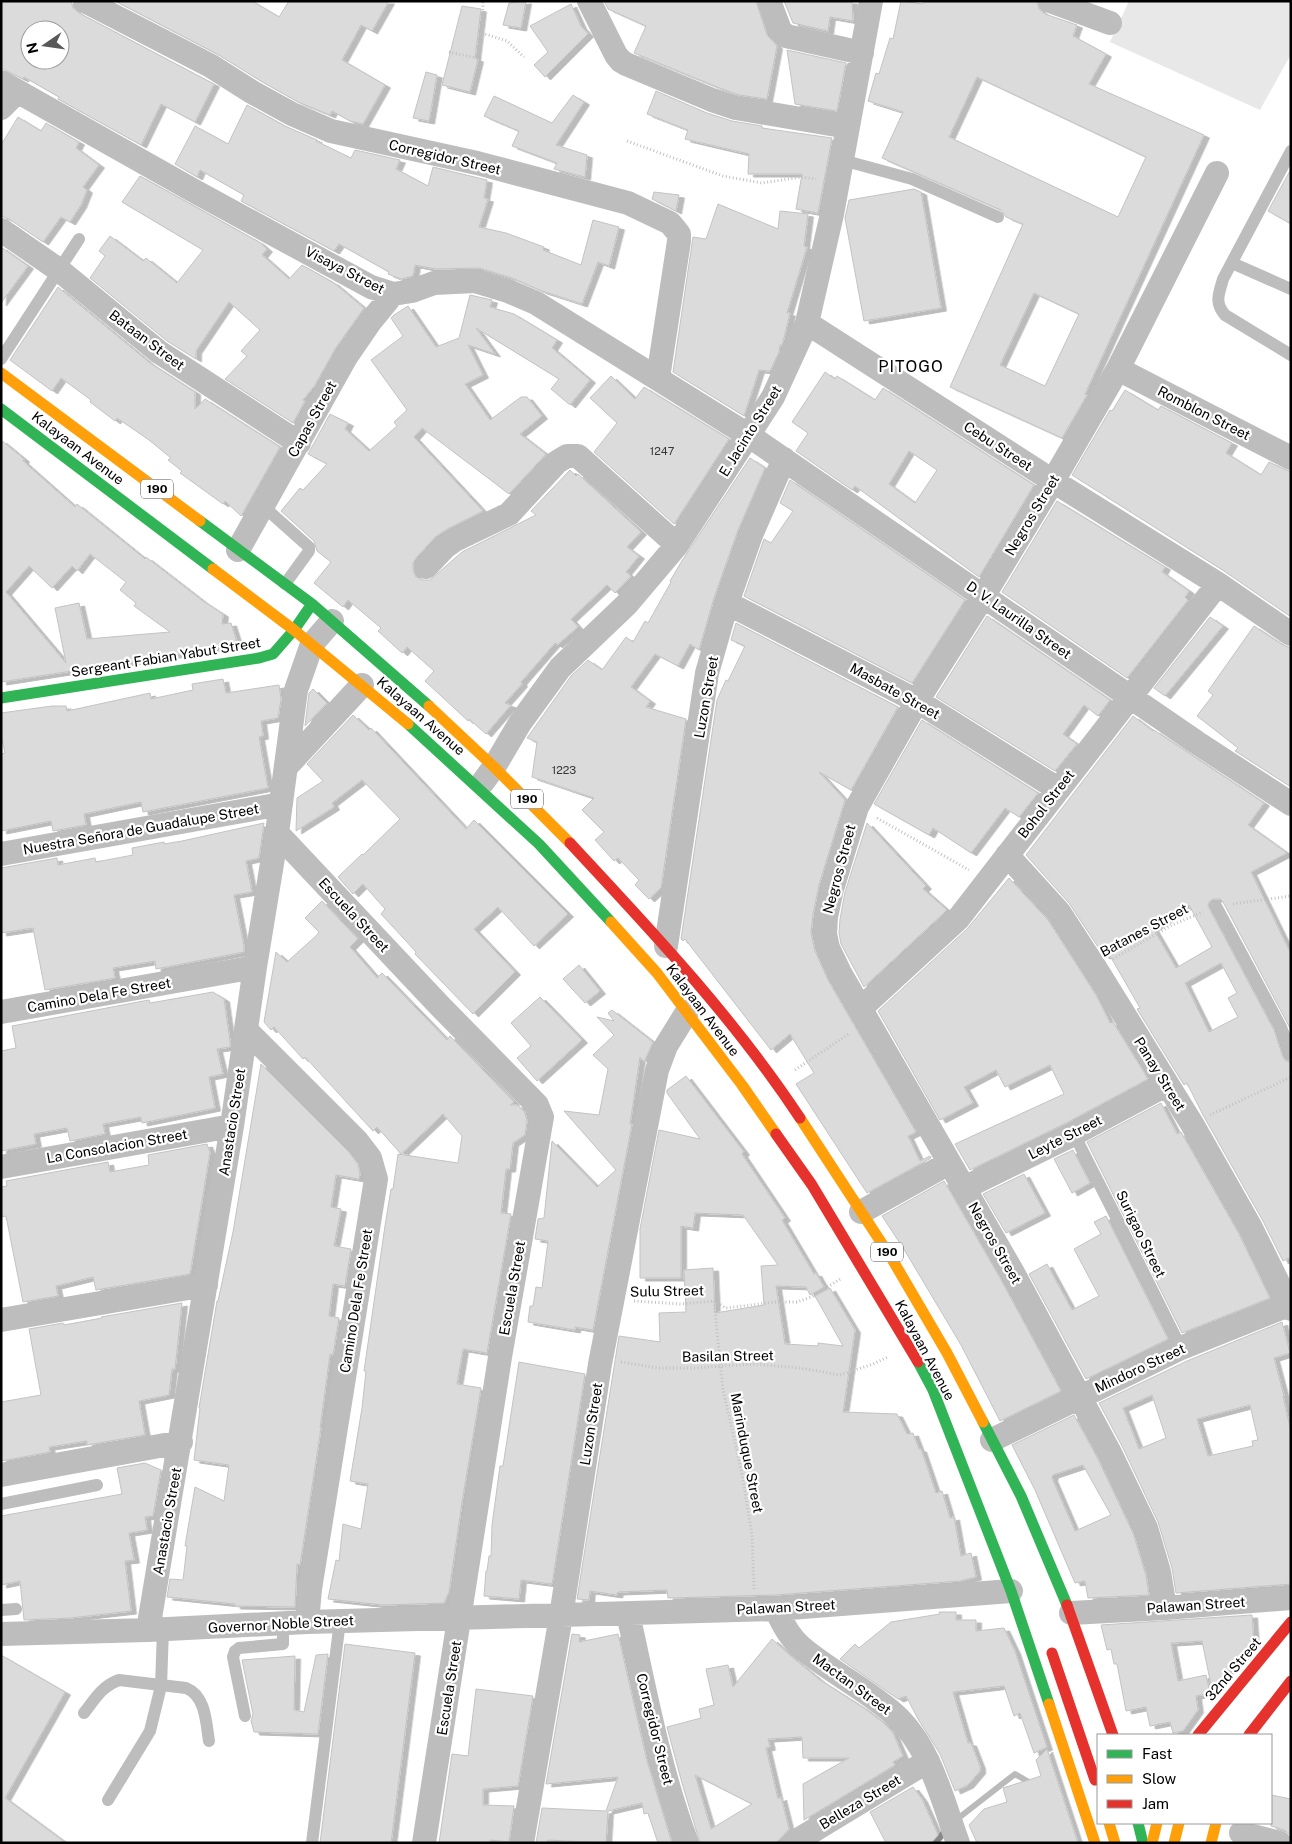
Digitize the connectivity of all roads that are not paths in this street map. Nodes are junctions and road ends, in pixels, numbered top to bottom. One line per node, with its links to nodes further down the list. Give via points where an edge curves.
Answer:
1 (85, 1): 25 (street, Corregidor Street, via 210,66 292,114 330,131 477,163 628,203 670,223 679,234 679,241)
2 (589, 1): 9 (street, via 616,54 626,64 736,108)
3 (769, 1): 7 (street, via 776,23 786,36)
4 (871, 1): 7 (street, E. Jacinto Street)
5 (1050, 1): 6 (street)
6 (1110, 23)
7 (862, 53): 9 (street, E. Jacinto Street)
8 (7, 94): 19 (street, Visaya Street, via 372,287)
9 (848, 127): 11 (street, E. Jacinto Street)
10 (1291, 151): 16 (lane)
11 (840, 171): 13 (lane, via 912,180); 20 (street, E. Jacinto Street)
12 (1217, 173): 23 (street, Negros Street)
13 (998, 217)
14 (1, 230): 17 (street, Bataan Street)
15 (79, 239): 17 (lane)
16 (1232, 263): 18 (lane); 21 (lane, via 1223,279 1218,299 1220,308)
17 (59, 270): 22 (lane); 28 (street, Bataan Street, via 159,352)
18 (1291, 289)
19 (393, 294): 25 (street, Visaya Street, via 455,281 475,281 508,291 536,303); 28 (street, Capas Street, via 346,358)
20 (807, 323): 27 (street, E. Jacinto Street, via 773,397); 31 (street, Cebu Street)
21 (1291, 354)
22 (1, 359)
23 (1118, 369): 29 (street, Romblon Street); 31 (street, Negros Street)
24 (1, 373): 34 (main road, Kalayaan Avenue / 190)
25 (658, 378): 27 (street, Visaya Street)
26 (1, 409): 43 (main road, Kalayaan Avenue / 190)
27 (748, 435): 30 (street, D. V. Laurilla Street); 33 (street, E. Jacinto Street)
28 (299, 443): 32 (street, Capas Street)
29 (1291, 458)
30 (784, 459): 38 (street, D. V. Laurilla Street); 39 (street, Luzon Street, via 751,535)
31 (1053, 481): 37 (street, Cebu Street); 38 (street, Negros Street)
32 (263, 506): 34 (street, Capas Street); 36 (lane, via 309,547)
33 (677, 545): 35 (street, via 578,456 567,456 509,514 455,540); 49 (street, E. Jacinto Street, via 627,604 560,668 520,723)
34 (238, 550): 36 (main road, Kalayaan Avenue / 190)
35 (426, 567)
36 (285, 584): 40 (main road, Kalayaan Avenue / 190)
37 (1218, 584): 42 (street, Cebu Street); 45 (street, Bohol Street)
38 (984, 595): 45 (street, D. V. Laurilla Street); 47 (street, Negros Street)
39 (727, 603): 47 (street, Masbate Street); 58 (street, Luzon Street, via 707,673)
40 (312, 604): 41 (main road, Kalayaan Avenue / 190); 43 (main road, Sergeant Fabian Yabut Street)
41 (332, 621): 43 (street, Anastacio Street); 49 (main road, Kalayaan Avenue / 190, via 408,686)
42 (1291, 634)
43 (303, 637): 44 (main road, Kalayaan Avenue / 190); 46 (main road, Sergeant Fabian Yabut Street, via 259,658); 48 (street, Anastacio Street)
44 (362, 685): 48 (street); 50 (main road, Kalayaan Avenue / 190)
45 (1130, 696): 51 (street, Bohol Street); 53 (street, D. V. Laurilla Street)
46 (1, 698)
47 (917, 701): 51 (street, Masbate Street); 62 (street, Negros Street, via 857,807 826,917 828,948)
48 (286, 767): 52 (street, Anastacio Street)
49 (494, 767): 50 (street, E. Jacinto Street); 58 (main road, Kalayaan Avenue / 190, via 559,831)
50 (479, 788): 61 (main road, Kalayaan Avenue / 190, via 540,844 657,973)
51 (1058, 789): 56 (street, Bohol Street)
52 (281, 804): 54 (street, Anastacio Street); 55 (street, Nuestra Señora de Guadalupe Street)
53 (1291, 804)
54 (277, 833): 59 (street, Anastacio Street); 93 (street, Escuela Street, via 537,1105 542,1117 500,1357)
55 (1, 854)
56 (1007, 854): 62 (street, Bohol Street, via 958,919); 65 (street, Panay Street, via 1058,912)
57 (1216, 906): 64 (lane, via 1281,1027)
58 (666, 946): 71 (main road, Kalayaan Avenue / 190, via 776,1082)
59 (255, 967): 60 (street, Camino Dela Fe Street); 63 (street, Anastacio Street)
60 (1, 1012)
61 (687, 1012): 76 (main road, Kalayaan Avenue / 190, via 812,1185); 92 (street, Luzon Street, via 666,1046 657,1070 601,1359)
62 (864, 1015): 68 (street, Negros Street)
63 (246, 1030): 66 (street, Anastacio Street); 95 (street, Camino Dela Fe Street, via 357,1141 370,1158 376,1178)
64 (1291, 1054)
65 (1166, 1085): 67 (street, Leyte Street); 73 (street, Panay Street, via 1251,1228)
66 (232, 1126): 69 (street, La Consolacion Street); 72 (street, Anastacio Street)
67 (1074, 1134): 70 (street, Leyte Street); 75 (lane, Surigao Street)
68 (949, 1162): 70 (street, Negros Street); 71 (street)
69 (1, 1167)
70 (964, 1188): 77 (street, Negros Street)
71 (861, 1212): 78 (main road, Kalayaan Avenue / 190, via 947,1353)
72 (206, 1285): 74 (street); 79 (street, Anastacio Street)
73 (1290, 1306): 75 (street, Mindoro Street)
74 (1, 1320)
75 (1180, 1348): 77 (street, Mindoro Street)
76 (933, 1390): 82 (main road); 84 (main road, Kalayaan Avenue / 190)
77 (1080, 1396): 78 (street, Mindoro Street); 86 (street, Negros Street, via 1146,1528 1159,1572)
78 (992, 1440): 90 (main road, Kalayaan Avenue / 190)
79 (180, 1442): 80 (street); 98 (street, Anastacio Street)
80 (1, 1475)
81 (97, 1485): 83 (lane)
82 (985, 1492)
83 (1, 1504)
84 (1011, 1591): 88 (street, Palawan Street); 124 (main road, Kalayaan Avenue / 190)
85 (1291, 1598): 86 (street, Palawan Street)
86 (1164, 1608): 90 (street, Palawan Street)
87 (16, 1609): 89 (lane)
88 (766, 1609): 91 (street, Palawan Street); 109 (street, Mactan Street, via 800,1646 894,1714)
89 (1, 1610)
90 (1071, 1613): 105 (main road, Kalayaan Avenue / 190)
91 (628, 1614): 92 (street, Palawan Street); 122 (street, Corregidor Street, via 675,1812)
92 (561, 1616): 93 (street, Governor Noble Street); 121 (street, Luzon Street)
93 (460, 1617): 94 (street, Governor Noble Street); 120 (street, Escuela Street)
94 (340, 1621): 95 (street, Governor Noble Street); 119 (lane)
95 (306, 1622): 97 (street, Governor Noble Street)
96 (1291, 1622): 106 (main road, 32nd Street)
97 (283, 1623): 98 (street, Governor Noble Street); 104 (lane, via 283,1644 234,1651)
98 (156, 1630): 99 (street, Governor Noble Street); 102 (lane)
99 (1, 1634)
100 (1048, 1644): 110 (main road)
101 (1291, 1681): 107 (main road)
102 (161, 1686): 103 (lane, via 114,1681 101,1690); 108 (lane, via 186,1688 198,1696); 111 (lane, via 150,1731)
103 (84, 1713)
104 (245, 1716)
105 (1113, 1734)
106 (1199, 1734)
107 (1250, 1734)
108 (209, 1741)
109 (928, 1761): 118 (street, Belleza Street); 123 (street, Mactan Street)
110 (1097, 1787)
111 (108, 1800)
112 (1109, 1824): 125 (main road)
113 (1138, 1824): 126 (main road)
114 (1157, 1824): 127 (main road)
115 (1179, 1824): 128 (main road)
116 (1216, 1824): 129 (main road)
117 (1241, 1833): 130 (street)
118 (804, 1840)
119 (312, 1843)
120 (424, 1843)
121 (522, 1843)
122 (687, 1843)
123 (958, 1843)
124 (1095, 1843)
125 (1115, 1843)
126 (1144, 1843)
127 (1152, 1843)
128 (1174, 1843)
129 (1211, 1843)
130 (1280, 1843)

